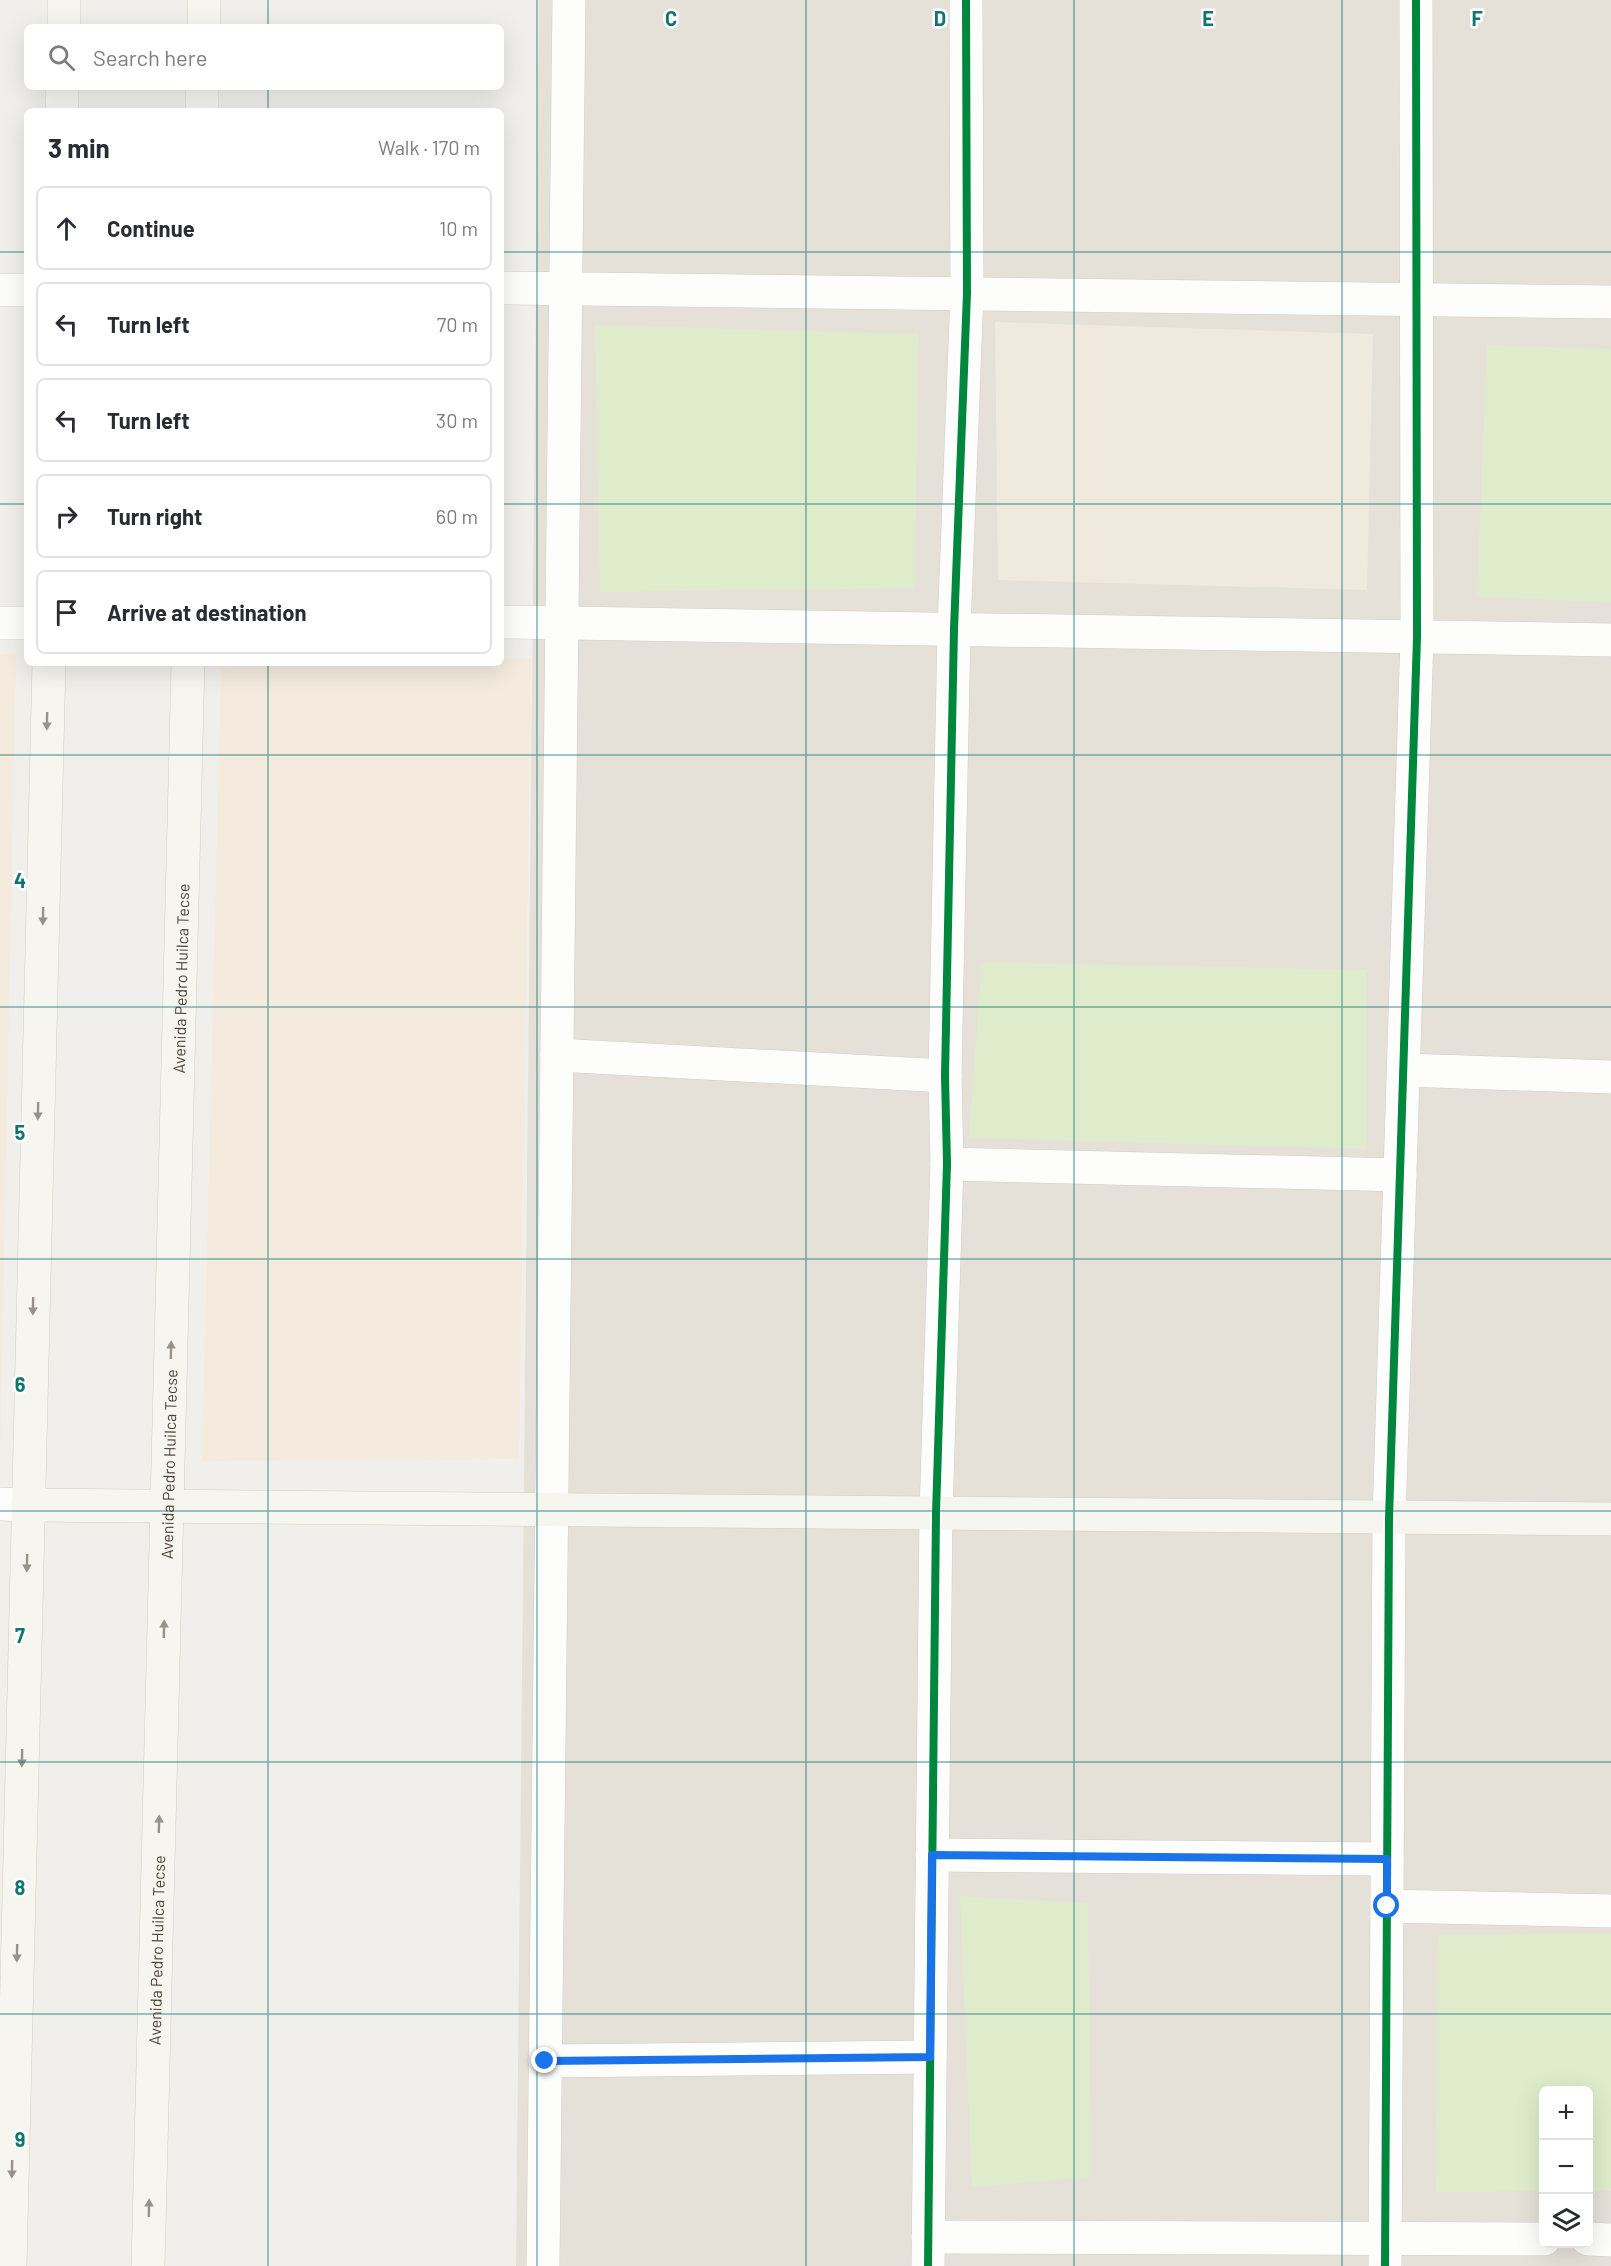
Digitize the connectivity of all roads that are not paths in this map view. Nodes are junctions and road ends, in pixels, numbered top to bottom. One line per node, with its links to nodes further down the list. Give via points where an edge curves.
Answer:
1 (64, 0): 6 (main road)
2 (204, 0): 7 (main road)
3 (569, 0): 13 (street)
4 (966, 0): 16 (street)
5 (1416, 0): 17 (street)
6 (64, 24)
7 (204, 24)
8 (62, 90): 10 (main road)
9 (202, 90): 11 (main road)
10 (62, 108)
11 (202, 108)
12 (504, 288): 13 (street)
13 (566, 288): 16 (street); 20 (street)
14 (0, 290): 15 (street)
15 (24, 290)
16 (967, 293): 17 (street); 23 (street)
17 (1418, 299): 18 (street); 24 (street)
18 (1611, 302)
19 (504, 622): 20 (street)
20 (562, 622): 23 (street); 28 (street)
21 (0, 623): 22 (street)
22 (24, 623)
23 (954, 629): 24 (street); 30 (street)
24 (1417, 637): 25 (street); 29 (street)
25 (1611, 640)
26 (49, 666): 34 (main road, one-way to 34)
27 (188, 666): 35 (main road, Avenida Pedro Huilca Tecse, one-way to 27)
28 (557, 1055): 30 (street); 36 (street)
29 (1404, 1070): 31 (street); 33 (street)
30 (945, 1076): 32 (street)
31 (1611, 1077)
32 (947, 1164): 33 (street); 37 (street)
33 (1400, 1174): 38 (street)
34 (14, 1505): 35 (main road); 51 (main road, one-way to 51)
35 (167, 1506): 36 (main road); 52 (main road, Avenida Pedro Huilca Tecse, one-way to 35)
36 (552, 1508): 37 (main road); 45 (street)
37 (936, 1513): 38 (main road); 40 (street)
38 (1389, 1519): 39 (main road); 41 (street)
39 (1611, 1519)
40 (932, 1855): 41 (street); 44 (street)
41 (1387, 1859): 42 (street)
42 (1387, 1906): 43 (street); 49 (street)
43 (1611, 1911)
44 (930, 2057): 45 (street); 50 (street)
45 (545, 2061): 53 (street)
46 (1539, 2239): 49 (street)
47 (1593, 2239): 48 (street)
48 (1611, 2240)
49 (1385, 2251): 50 (street)
50 (928, 2252)
51 (9, 2266)
52 (148, 2266)
53 (543, 2266)

